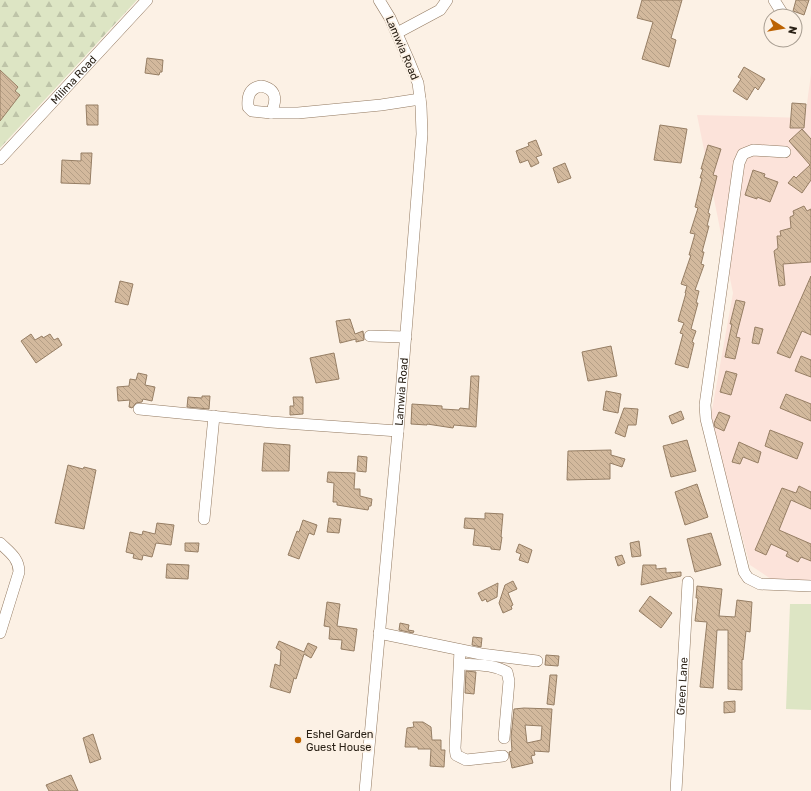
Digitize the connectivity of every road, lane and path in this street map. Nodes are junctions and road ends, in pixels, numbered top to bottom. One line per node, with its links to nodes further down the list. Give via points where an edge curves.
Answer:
1 (147, 0): 8 (street, Milima Road)
2 (379, 0): 4 (street, Lamwia Road)
3 (447, 0): 4 (street, via 440,10)
4 (397, 33): 5 (street, Lamwia Road, via 418,83)
5 (420, 99): 6 (street, via 298,113); 10 (street, Lamwia Road, via 422,134)
6 (271, 113)
7 (785, 152): 17 (street, via 753,150 743,154 739,164 705,405 706,419 744,572 748,578 760,584)
8 (0, 158)
9 (370, 336): 10 (street)
10 (406, 337): 13 (street, Lamwia Road)
11 (139, 409): 12 (street)
12 (214, 416): 13 (street); 14 (street)
13 (398, 431): 19 (street, Lamwia Road)
14 (204, 519)
15 (0, 543): 18 (street, via 14,556 19,564 19,572)
16 (688, 582): 26 (street, Green Lane)
17 (811, 586)
18 (0, 633)
19 (379, 633): 20 (street); 25 (street, Lamwia Road)
20 (460, 650): 21 (street); 22 (street)
21 (537, 661)
22 (460, 664): 23 (street, via 487,665 508,672); 24 (street, via 456,755 466,760)
23 (504, 738)
24 (503, 756)
25 (365, 791)
26 (676, 791)

